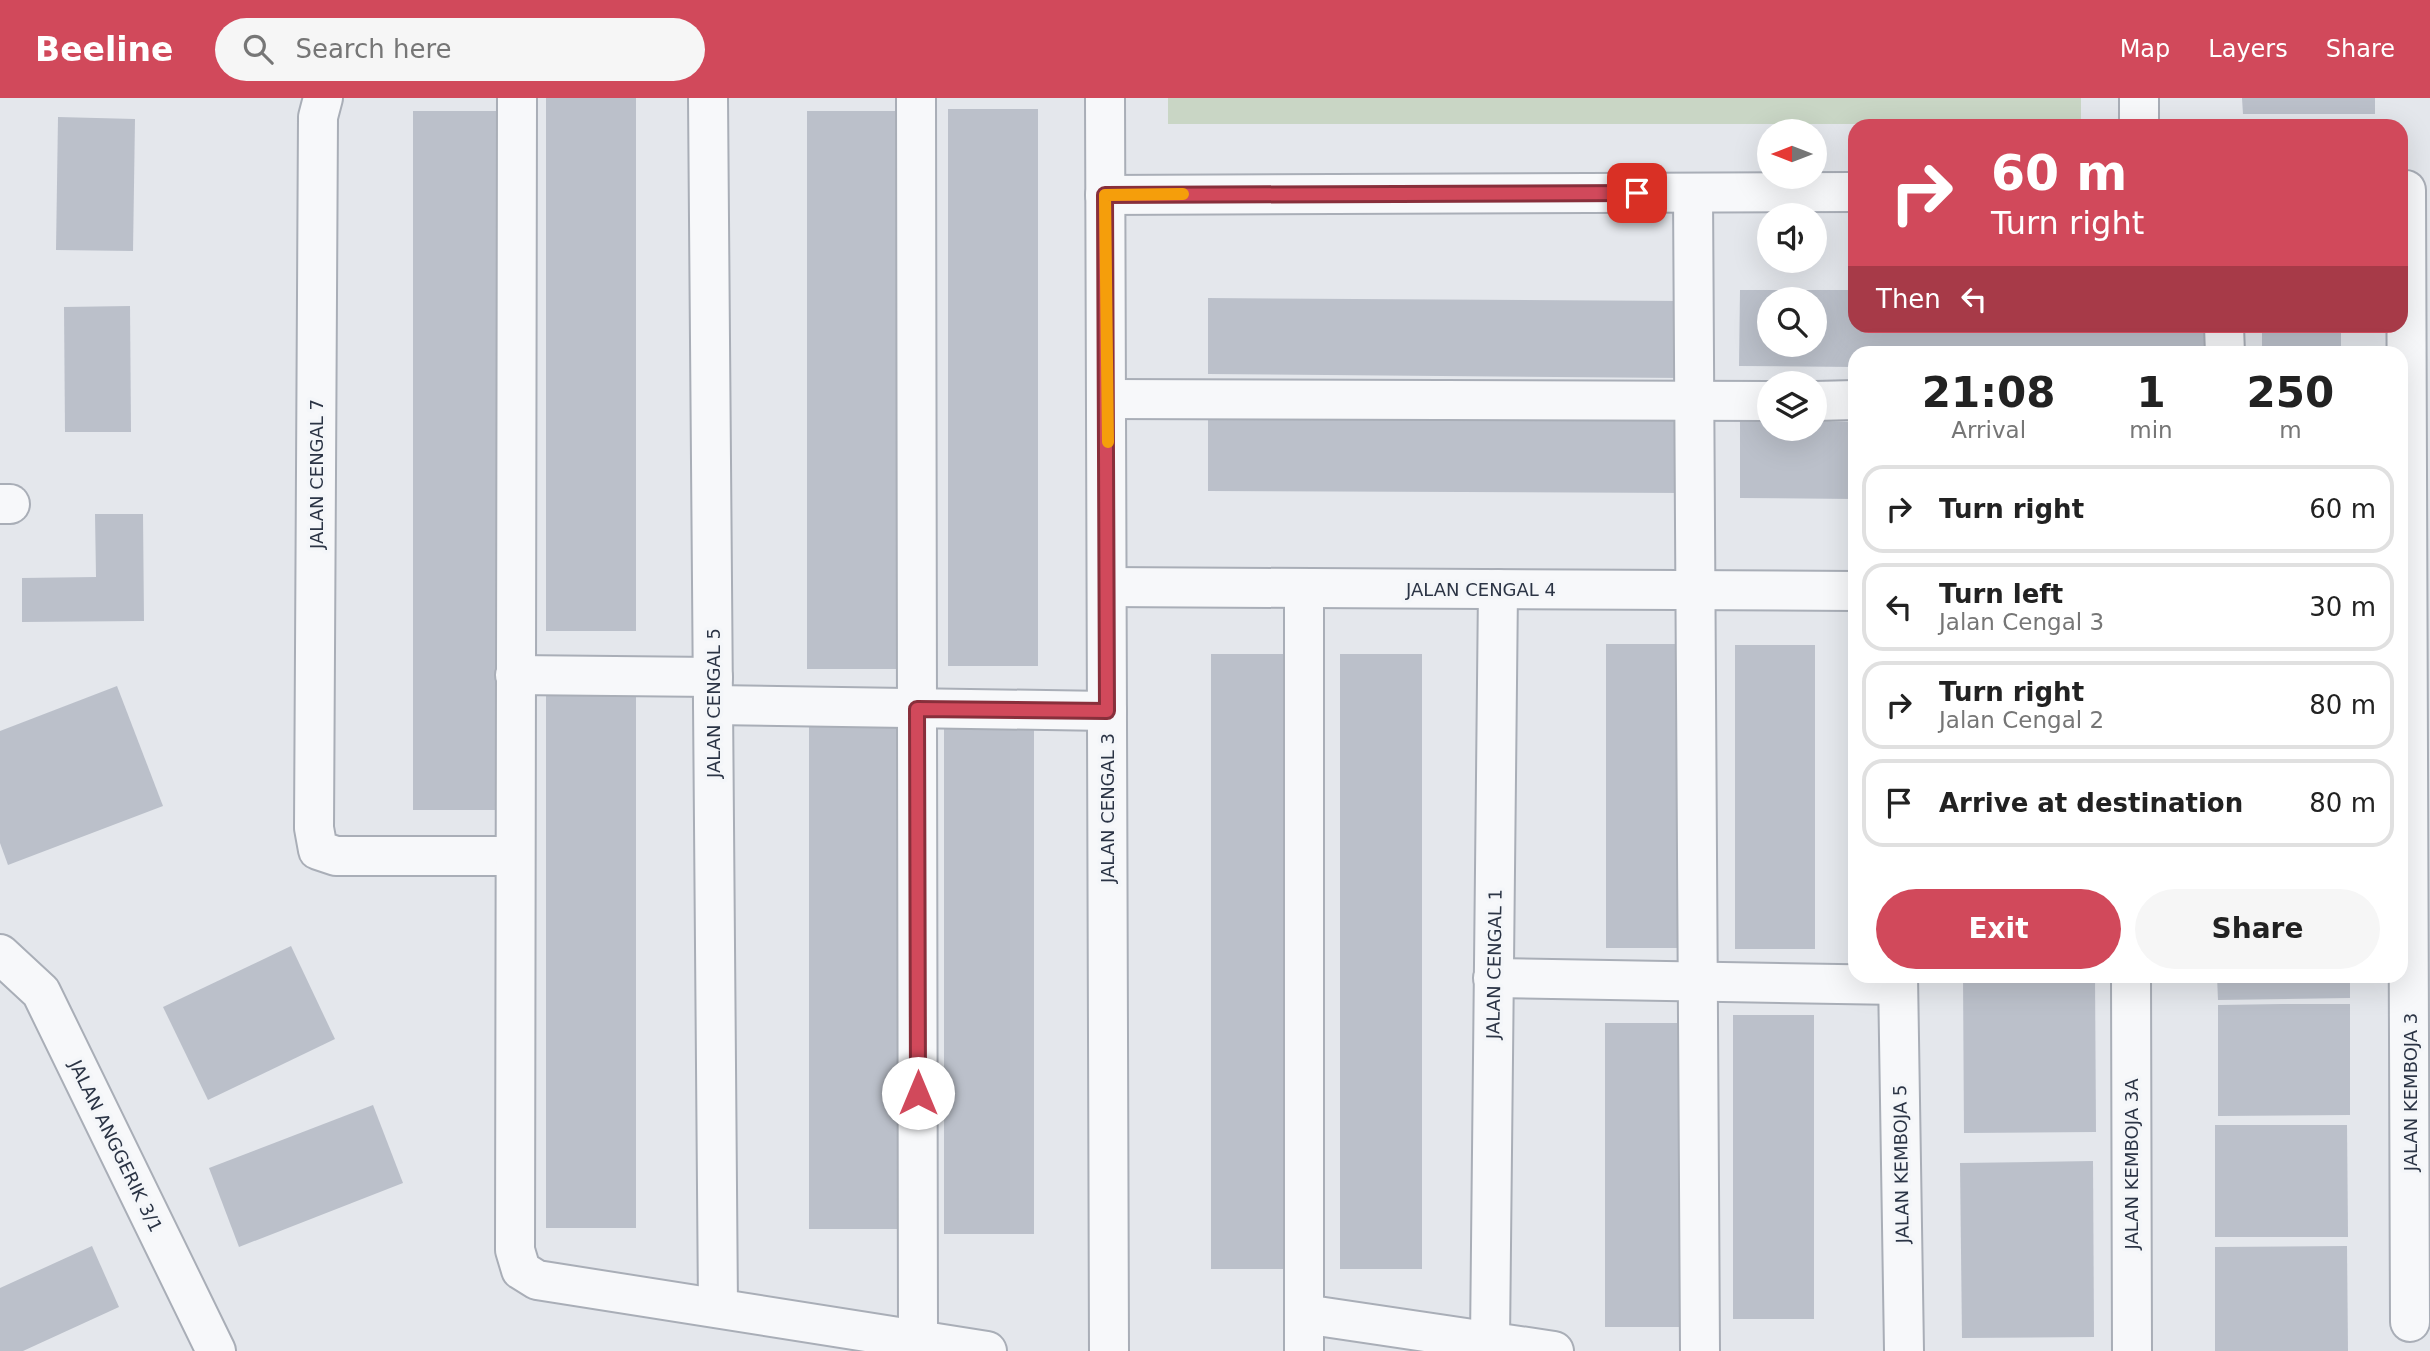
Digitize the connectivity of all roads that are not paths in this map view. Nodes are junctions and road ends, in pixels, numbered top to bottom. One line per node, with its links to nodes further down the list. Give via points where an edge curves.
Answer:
1 (323, 98): 27 (street, JALAN CENGAL 7, via 318,117 314,800 318,849 336,856)
2 (517, 98): 23 (street)
3 (708, 98): 24 (street, JALAN CENGAL 5)
4 (916, 98): 25 (street)
5 (1105, 98): 11 (street, JALAN CENGAL 3)
6 (2139, 98): 7 (street)
7 (2139, 119)
8 (2412, 190): 12 (street, JALAN KEMBOJA 3)
9 (1848, 192): 10 (street)
10 (1693, 193): 11 (street); 15 (street)
11 (1105, 195): 13 (street, JALAN CENGAL 3)
12 (2408, 392)
13 (1108, 399): 15 (street); 18 (street, JALAN CENGAL 3)
14 (1848, 400): 17 (street)
15 (1695, 401): 16 (street); 21 (street)
16 (1757, 401)
17 (1827, 401)
18 (1107, 587): 19 (street, JALAN CENGAL 4); 26 (street, JALAN CENGAL 3)
19 (1304, 588): 20 (street, JALAN CENGAL 4); 37 (street)
20 (1498, 589): 21 (street, JALAN CENGAL 4); 29 (street, JALAN CENGAL 1)
21 (1695, 590): 22 (street, JALAN CENGAL 4); 31 (street)
22 (1848, 591)
23 (515, 675): 24 (street); 27 (street)
24 (713, 691): 25 (street); 35 (street, JALAN CENGAL 5)
25 (917, 709): 26 (street); 38 (street)
26 (1107, 711): 42 (street, JALAN CENGAL 3)
27 (515, 856): 35 (street, via 515,1250 521,1270 537,1280)
28 (0, 954): 40 (street, JALAN ANGGERIK 3/1, via 41,992)
29 (1493, 978): 31 (street); 39 (street, JALAN CENGAL 1)
30 (1848, 981): 31 (street)
31 (1698, 982): 44 (street)
32 (1898, 983): 45 (street, JALAN KEMBOJA 5)
33 (2131, 983): 46 (street, JALAN KEMBOJA 3A)
34 (2407, 983): 36 (street, JALAN KEMBOJA 3)
35 (718, 1308): 38 (street)
36 (2410, 1322)
37 (1304, 1333): 39 (street)
38 (918, 1340): 41 (street)
39 (1490, 1340): 43 (street)
40 (216, 1351)
41 (987, 1351)
42 (1109, 1351)
43 (1554, 1351)
44 (1700, 1351)
45 (1904, 1351)
46 (2132, 1351)

